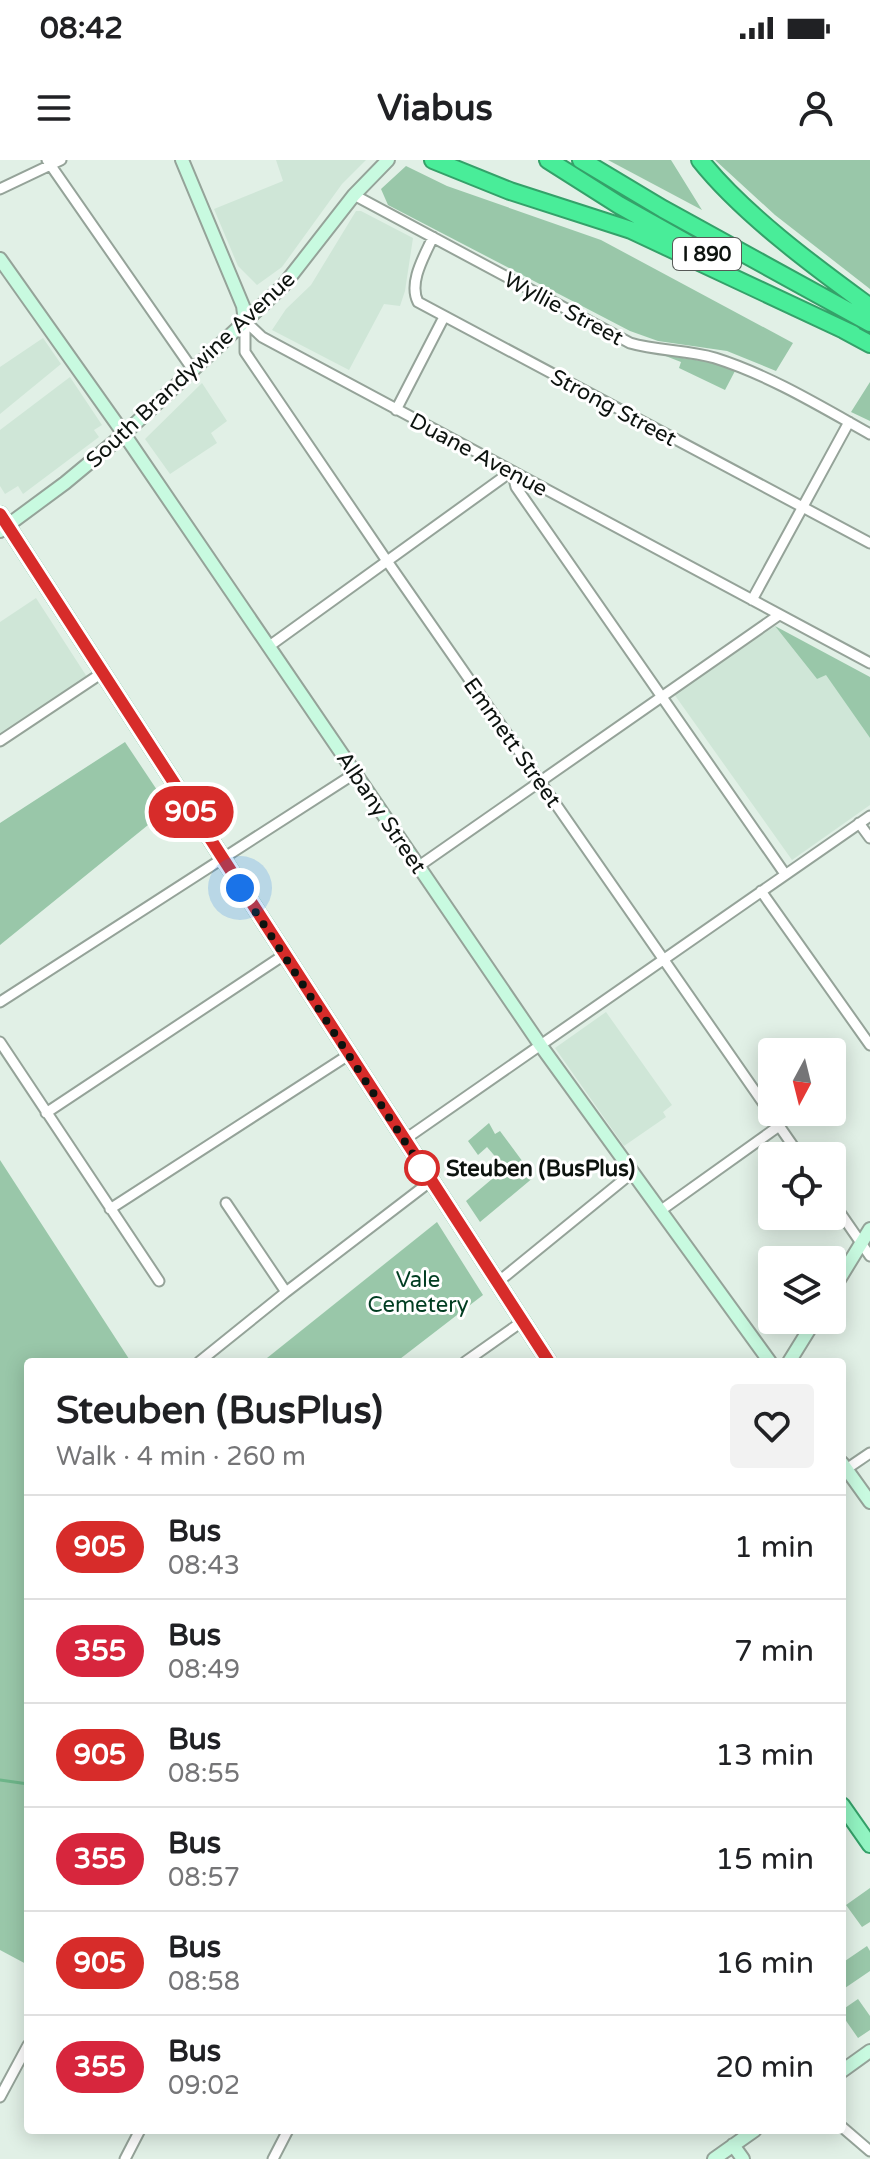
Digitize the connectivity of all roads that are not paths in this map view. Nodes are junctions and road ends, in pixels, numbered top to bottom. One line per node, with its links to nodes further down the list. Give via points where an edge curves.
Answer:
1 (61, 160): 8 (street)
2 (182, 160): 15 (street)
3 (388, 160): 10 (street, South Brandywine Avenue)
4 (433, 160): 17 (highway, via 631,230)
5 (548, 160): 17 (highway, I 890)
6 (581, 160): 16 (highway, I 890)
7 (700, 160): 13 (highway, via 759,219)
8 (49, 163): 9 (street); 19 (street)
9 (0, 189)
10 (354, 195): 11 (street, Wyllie Street); 15 (street, South Brandywine Avenue, via 297,271)
11 (433, 237): 14 (street, Strong Street, via 415,295); 21 (street, Wyllie Street, via 630,343 711,357 752,371)
12 (0, 259): 22 (street, Albany Street)
13 (870, 307)
14 (444, 317): 20 (street); 25 (street, Strong Street)
15 (245, 321): 19 (street, South Brandywine Avenue); 20 (street, Duane Avenue, via 262,337); 28 (street, Emmett Street, via 245,352)
16 (870, 323)
17 (853, 334): 18 (highway, I 890)
18 (870, 344)
19 (193, 370): 22 (street, South Brandywine Avenue)
20 (396, 410): 24 (street, Duane Avenue)
21 (849, 422): 23 (street, Wyllie Street); 25 (street)
22 (124, 434): 26 (street, South Brandywine Avenue); 31 (street, Albany Street)
23 (870, 434)
24 (512, 471): 28 (street); 29 (street, Duane Avenue); 34 (street, via 516,487)
25 (802, 507): 27 (street, Strong Street); 29 (street)
26 (3, 524): 33 (main road)
27 (870, 543)
28 (387, 561): 31 (street); 37 (street, Emmett Street)
29 (752, 600): 30 (street, Duane Avenue)
30 (779, 615): 32 (street, Duane Avenue); 34 (street)
31 (268, 647): 36 (street, Albany Street)
32 (870, 663)
33 (102, 673): 35 (street); 41 (main road)
34 (662, 695): 37 (street); 43 (street)
35 (0, 741)
36 (357, 772): 41 (street); 42 (street, Albany Street)
37 (540, 780): 42 (street); 46 (street, Emmett Street)
38 (870, 816): 39 (street)
39 (859, 823): 40 (street); 43 (street)
40 (870, 838)
41 (222, 860): 45 (main road); 47 (street)
42 (419, 866): 50 (street, Albany Street)
43 (785, 874): 44 (street)
44 (761, 891): 46 (street); 49 (street)
45 (284, 955): 51 (main road); 53 (street)
46 (664, 958): 50 (street); 52 (street, Emmett Street)
47 (0, 1002)
48 (0, 1042): 53 (street)
49 (870, 1045)
50 (541, 1046): 55 (street); 57 (street, Albany Street)
51 (350, 1054): 55 (main road); 60 (street)
52 (758, 1095)
53 (46, 1113): 60 (street)
54 (779, 1126): 56 (street, Emmett Street); 61 (street)
55 (404, 1140): 58 (main road)
56 (790, 1142)
57 (633, 1172): 61 (street, Albany Street); 68 (street)
58 (431, 1181): 68 (main road); 69 (street)
59 (226, 1203): 69 (street)
60 (110, 1209): 67 (street)
61 (660, 1211): 75 (street, Albany Street)
62 (846, 1221): 64 (street)
63 (870, 1229): 64 (street)
64 (861, 1243): 65 (street); 66 (street)
65 (870, 1256)
66 (846, 1268)
67 (159, 1281)
68 (498, 1282): 70 (main road)
69 (286, 1292): 72 (street)
70 (523, 1321): 73 (street); 74 (main road)
71 (806, 1334): 76 (street)
72 (204, 1358)
73 (471, 1358)
74 (546, 1358)
75 (767, 1358)
76 (791, 1358)
77 (870, 1453): 78 (street)
78 (846, 1466)
79 (846, 1472): 80 (street)
80 (870, 1502)
81 (846, 1816): 82 (main road)
82 (870, 1845)
83 (870, 2051): 85 (street)
84 (24, 2052): 86 (street)
85 (846, 2068)
86 (0, 2097)
87 (846, 2130): 92 (street)
88 (138, 2134): 93 (street)
89 (286, 2134): 94 (street)
90 (749, 2134): 91 (street)
91 (733, 2145): 95 (street); 96 (street)
92 (870, 2151)
93 (125, 2159)
94 (273, 2159)
95 (714, 2159)
96 (743, 2159)

